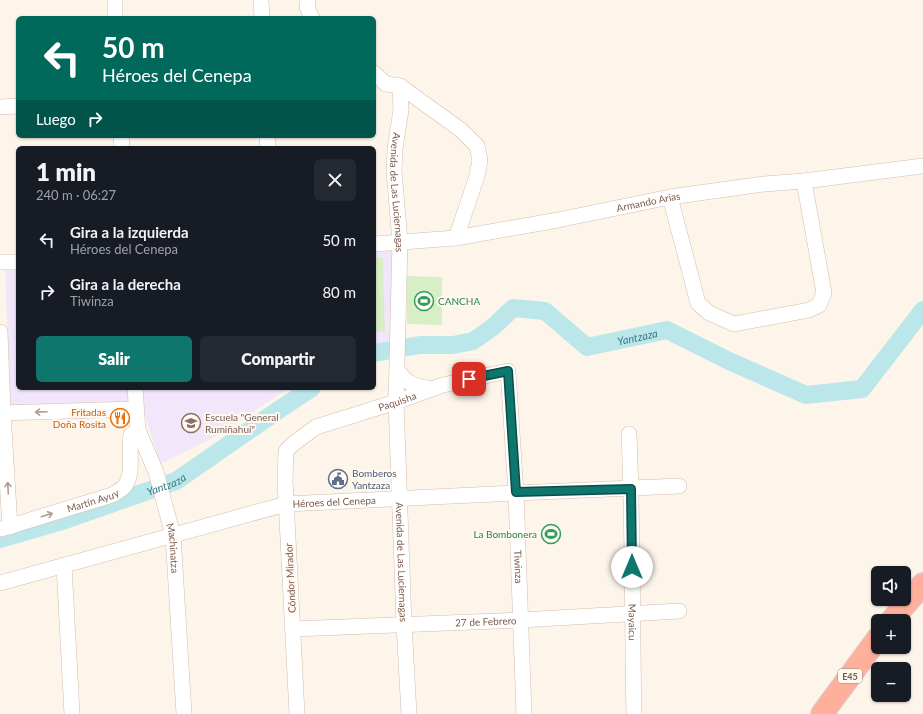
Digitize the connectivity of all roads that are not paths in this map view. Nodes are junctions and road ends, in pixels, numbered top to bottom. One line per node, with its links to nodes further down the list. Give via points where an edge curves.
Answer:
1 (115, 0): 4 (street)
2 (261, 0): 5 (street)
3 (308, 0): 6 (street)
4 (115, 16)
5 (262, 16)
6 (311, 16)
7 (376, 76): 9 (street, via 386,84)
8 (376, 86): 9 (street)
9 (400, 86): 15 (street, via 461,130 477,146 480,160 477,176); 16 (street, Avenida de Las Luciernagas, via 401,110 394,171)
10 (16, 106): 11 (street)
11 (0, 107)
12 (923, 166): 13 (street, Armando Arias)
13 (804, 181): 14 (street, Armando Arias); 14 (street, via 824,293 819,305 809,310 734,324 709,313 698,303)
14 (670, 197): 15 (street, Armando Arias)
15 (456, 238): 16 (street, Armando Arias)
16 (400, 242): 17 (street, Armando Arias); 21 (street, Avenida de Las Luciernagas)
17 (376, 244)
18 (0, 262): 19 (street)
19 (16, 262)
20 (0, 332): 27 (street)
21 (397, 365): 23 (street, via 401,377 409,384); 25 (street, Avenida de Las Luciernagas)
22 (508, 371): 23 (street, Paquisha); 33 (street, Tiwinza)
23 (431, 389): 25 (street, Paquisha)
24 (135, 390): 26 (street, Machinatza)
25 (396, 402): 30 (street, Paquisha, via 316,427); 34 (street, Avenida de Las Luciernagas)
26 (136, 409): 27 (street, one-way to 27); 28 (street, Machinatza)
27 (2, 413): 36 (street, one-way to 27)
28 (138, 430): 36 (street, Martín Ayuy, one-way to 28, via 112,495 124,487 130,476 131,435); 37 (street, Machinatza, via 156,472)
29 (628, 434): 32 (street, Mayaicu)
30 (293, 444): 35 (street, Cóndor Mirador, via 286,451)
31 (679, 486): 32 (street, Héroes del Cenepa)
32 (631, 489): 33 (street, Héroes del Cenepa); 42 (street, Mayaicu)
33 (516, 492): 34 (street, Héroes del Cenepa); 44 (street, Tiwinza)
34 (399, 498): 35 (street, Héroes del Cenepa); 45 (street, Avenida de Las Luciernagas)
35 (286, 504): 37 (street, Héroes del Cenepa); 46 (street, Cóndor Mirador)
36 (5, 528)
37 (173, 535): 38 (street, Héroes del Cenepa); 49 (street, Machinatza)
38 (64, 565): 39 (street, Héroes del Cenepa); 48 (street)
39 (0, 583)
40 (923, 584): 43 (highway)
41 (679, 611): 42 (street, 27 de Febrero)
42 (632, 614): 44 (street, 27 de Febrero); 53 (street, Mayaicu)
43 (897, 614)
44 (520, 620): 45 (street, 27 de Febrero); 52 (street, Tiwinza)
45 (404, 624): 46 (street, 27 de Febrero); 51 (street, Avenida de Las Luciernagas)
46 (293, 629): 50 (street, Cóndor Mirador)
47 (871, 648): 54 (highway, E45)
48 (72, 714)
49 (184, 714)
50 (297, 714)
51 (409, 714)
52 (524, 714)
53 (634, 714)
54 (822, 714)

